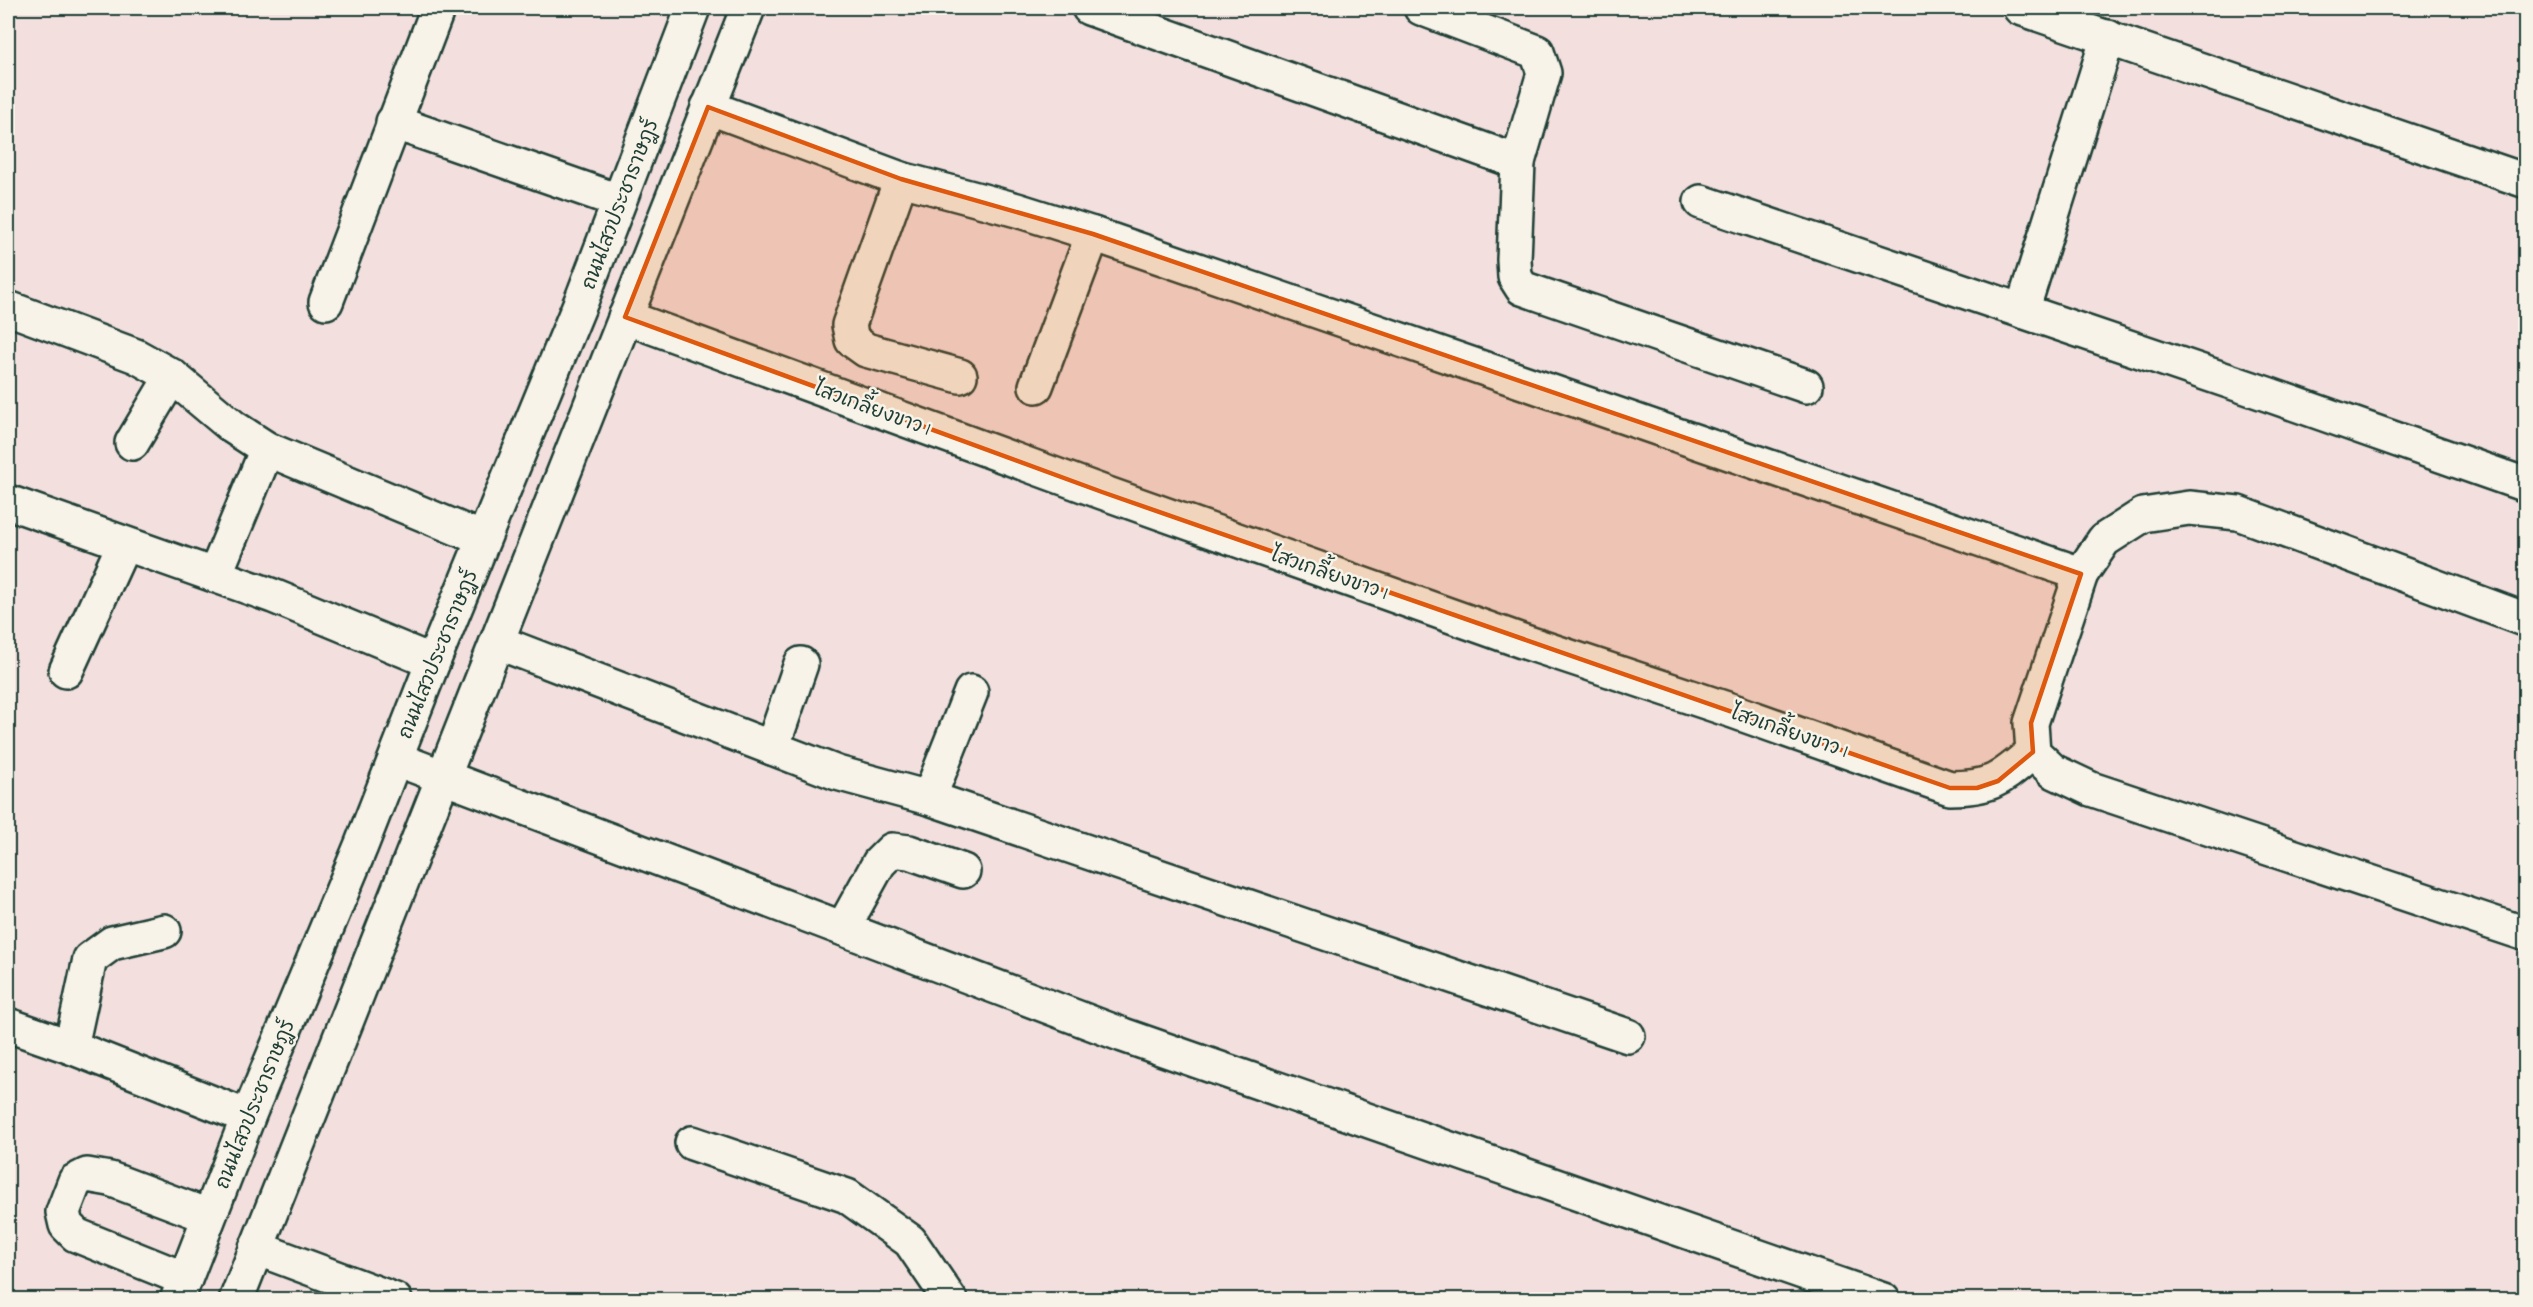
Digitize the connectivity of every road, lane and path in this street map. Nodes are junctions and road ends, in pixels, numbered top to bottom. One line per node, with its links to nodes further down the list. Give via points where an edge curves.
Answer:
1 (438, 8): 9 (street)
2 (693, 8): 13 (street, ถนนไสวประชาราษฎร์)
3 (748, 8): 8 (street)
4 (1089, 8): 10 (street)
5 (1421, 8): 10 (street, via 1537,52 1544,73)
6 (2020, 8): 7 (street)
7 (2108, 37): 12 (street); 18 (street)
8 (708, 107): 11 (street); 19 (street)
9 (393, 122): 13 (street); 16 (street)
10 (1518, 162): 23 (street, via 1514,260 1515,277 1522,288)
11 (900, 179): 15 (street); 21 (street, via 849,325 852,340 866,350)
12 (2526, 181)
13 (620, 201): 28 (street, ถนนไสวประชาราษฎร์)
14 (1701, 202): 18 (street)
15 (1093, 234): 22 (street); 30 (street)
16 (326, 302)
17 (8, 308): 20 (street, via 136,356)
18 (2022, 311): 26 (street)
19 (625, 317): 33 (street); 39 (street, ไสวเกลี้ยงขาว 1, via 1113,496 1950,788 1977,788 1998,781)
20 (172, 376): 24 (street); 25 (street, via 233,427)
21 (960, 376)
22 (1036, 386)
23 (1806, 386)
24 (132, 443)
25 (267, 449): 28 (street); 31 (street)
26 (2526, 485)
27 (8, 502): 29 (street)
28 (483, 539): 34 (street, ถนนไสวประชาราษฎร์)
29 (124, 544): 31 (street); 36 (street)
30 (2081, 574): 32 (street, via 2104,540 2143,515 2189,508 2238,513); 39 (street, via 2031,723)
31 (215, 576): 34 (street)
32 (2526, 620)
33 (497, 642): 38 (street); 41 (street)
34 (433, 662): 40 (street, ถนนไสวประชาราษฎร์)
35 (801, 664): 38 (street)
36 (66, 671)
37 (971, 692): 42 (street)
38 (772, 748): 42 (street, via 837,773)
39 (2033, 752): 46 (street, via 2053,771 2091,789)
40 (396, 759): 41 (street); 50 (street, ถนนไสวประชาราษฎร์)
41 (443, 778): 44 (street); 53 (street)
42 (929, 798): 48 (street)
43 (963, 871): 44 (street, via 892,850 879,863)
44 (843, 928): 58 (street, via 1123,1035)
45 (164, 930): 49 (street, via 112,943 90,959)
46 (2526, 934)
47 (8, 1025): 49 (street)
48 (1628, 1036)
49 (71, 1047): 50 (street)
50 (248, 1117): 52 (street, ถนนไสวประชาราษฎร์)
51 (692, 1143): 57 (street, via 847,1196 910,1240)
52 (208, 1216): 54 (street, ถนนไสวประชาราษฎร์); 54 (street, via 110,1179 87,1175 75,1181 63,1212 66,1225 76,1234)
53 (256, 1248): 55 (street); 56 (street)
54 (181, 1289)
55 (236, 1299)
56 (395, 1299)
57 (950, 1299)
58 (1883, 1299)

